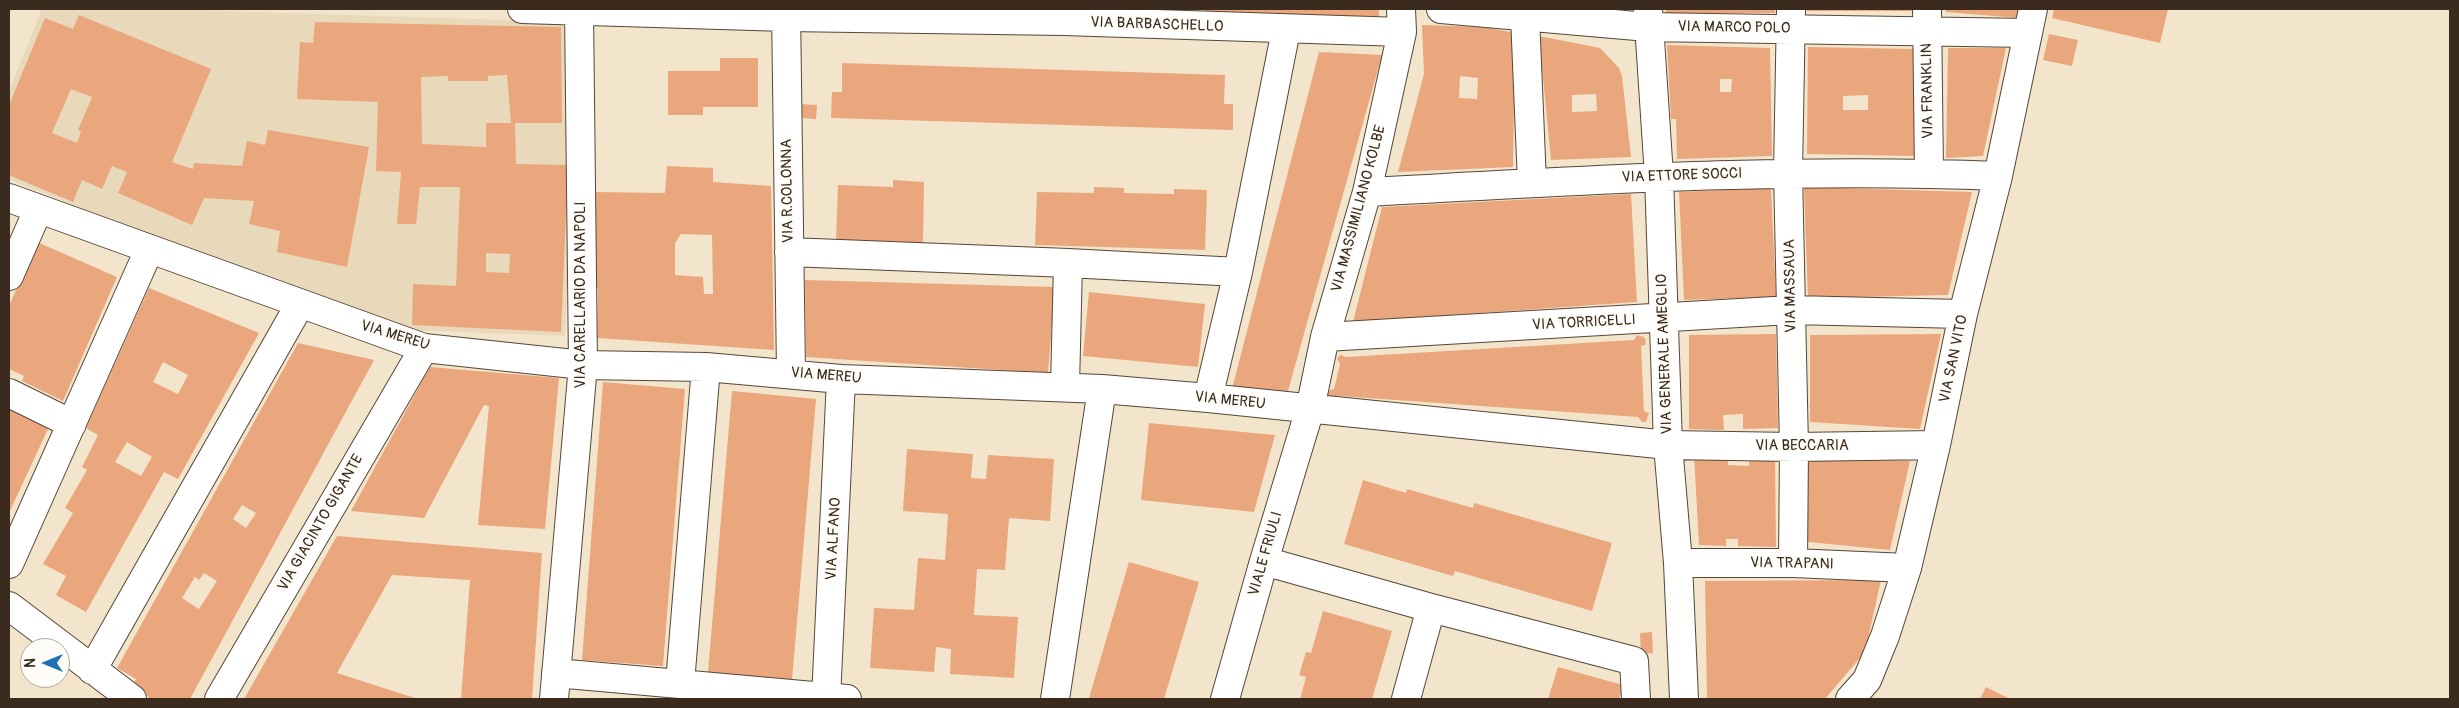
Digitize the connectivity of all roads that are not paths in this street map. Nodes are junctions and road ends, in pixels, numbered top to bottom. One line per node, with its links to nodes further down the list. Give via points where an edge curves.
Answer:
1 (522, 9): 3 (street, VIA BARBASCHELLO)
2 (1441, 9): 7 (street, VIA MARCO POLO)
3 (579, 10): 4 (street, VIA BARBASCHELLO); 34 (street, VIA CARELLARIO DA NAPOLI)
4 (786, 13): 5 (street, VIA BARBASCHELLO); 24 (street, VIA R.COLONNA)
5 (930, 14): 6 (street, VIA BARBASCHELLO)
6 (1064, 15): 8 (street, VIA BARBASCHELLO)
7 (1525, 16): 9 (street, VIA MARCO POLO); 19 (street)
8 (1186, 17): 14 (street, VIA BARBASCHELLO)
9 (1648, 18): 10 (street, VIA MARCO POLO); 17 (street, VIA GENERALE AMEGLIO)
10 (1791, 19): 12 (street, VIA MARCO POLO); 15 (street, VIA MASSAUA)
11 (1401, 20): 14 (street, VIA BARBASCHELLO); 20 (street, VIA MASSIMILIANO KOLBE)
12 (1927, 20): 13 (street, VIA MARCO POLO); 16 (street, VIA FRANKLIN)
13 (2031, 21): 18 (street, VIA SAN VITO)
14 (1286, 30): 26 (street)
15 (1788, 172): 16 (street, VIA ETTORE SOCCI); 17 (street, VIA ETTORE SOCCI); 29 (street, VIA MASSAUA)
16 (1929, 173): 18 (street, VIA ETTORE SOCCI)
17 (1659, 176): 19 (street, VIA ETTORE SOCCI); 31 (street, VIA GENERALE AMEGLIO)
18 (1998, 176): 30 (street, VIA SAN VITO)
19 (1532, 183): 20 (street, VIA ETTORE SOCCI)
20 (1367, 192): 32 (street, VIA MASSIMILIANO KOLBE)
21 (9, 198): 22 (street, VIA MEREU)
22 (38, 210): 23 (street, VIA MEREU); 27 (street)
23 (150, 250): 28 (street, VIA MEREU); 43 (street)
24 (789, 252): 25 (street); 36 (street, VIA R.COLONNA)
25 (1068, 263): 26 (street); 38 (street)
26 (1238, 272): 41 (street)
27 (9, 276)
28 (300, 304): 33 (street, VIA MEREU); 54 (street)
29 (1792, 310): 30 (street, VIA TORRICELLI); 31 (street, VIA TORRICELLI); 46 (street, VIA MASSAUA)
30 (1963, 314): 45 (street, VIA SAN VITO)
31 (1663, 319): 32 (street, VIA TORRICELLI); 44 (street, VIA GENERALE AMEGLIO)
32 (1325, 337): 42 (street, VIA MASSIMILIANO KOLBE)
33 (424, 348): 34 (street, VIA MEREU); 59 (street, VIA GIACINTO GIGANTE)
34 (583, 365): 35 (street, VIA MEREU); 56 (street, VIA CARELLARIO DA NAPOLI)
35 (706, 367): 36 (street, VIA MEREU); 55 (street)
36 (791, 373): 37 (street, VIA MEREU)
37 (841, 379): 38 (street, VIA MEREU); 57 (street, VIA ALFANO)
38 (1065, 387): 39 (street, VIA MEREU)
39 (1102, 389): 41 (street, VIA MEREU); 60 (street)
40 (9, 393): 43 (street)
41 (1208, 398): 42 (street, VIA MEREU)
42 (1310, 409): 44 (street, VIA MEREU); 47 (street, VIALE FRIULI)
43 (72, 424): 50 (street)
44 (1668, 445): 46 (street, VIA BECCARIA); 48 (street, VIA GENERALE AMEGLIO)
45 (1936, 445): 46 (street, VIA BECCARIA); 51 (street, VIA SAN VITO)
46 (1794, 447): 49 (street, VIA MASSAUA)
47 (1264, 561): 53 (street); 61 (street, VIALE FRIULI)
48 (1678, 563): 49 (street, VIA TRAPANI); 64 (street, VIA GENERALE AMEGLIO)
49 (1793, 563): 51 (street, VIA TRAPANI)
50 (9, 564)
51 (1906, 568): 65 (street, VIA SAN VITO, via 1885,636 1867,680)
52 (9, 606): 54 (street)
53 (1430, 608): 62 (street); 63 (street, via 1634,661)
54 (92, 670): 58 (street)
55 (680, 683): 56 (street); 57 (street)
56 (555, 686)
57 (833, 698)
58 (132, 699)
59 (218, 699)
60 (1055, 699)
61 (1225, 699)
62 (1406, 699)
63 (1636, 699)
64 (1684, 699)
65 (1850, 699)

